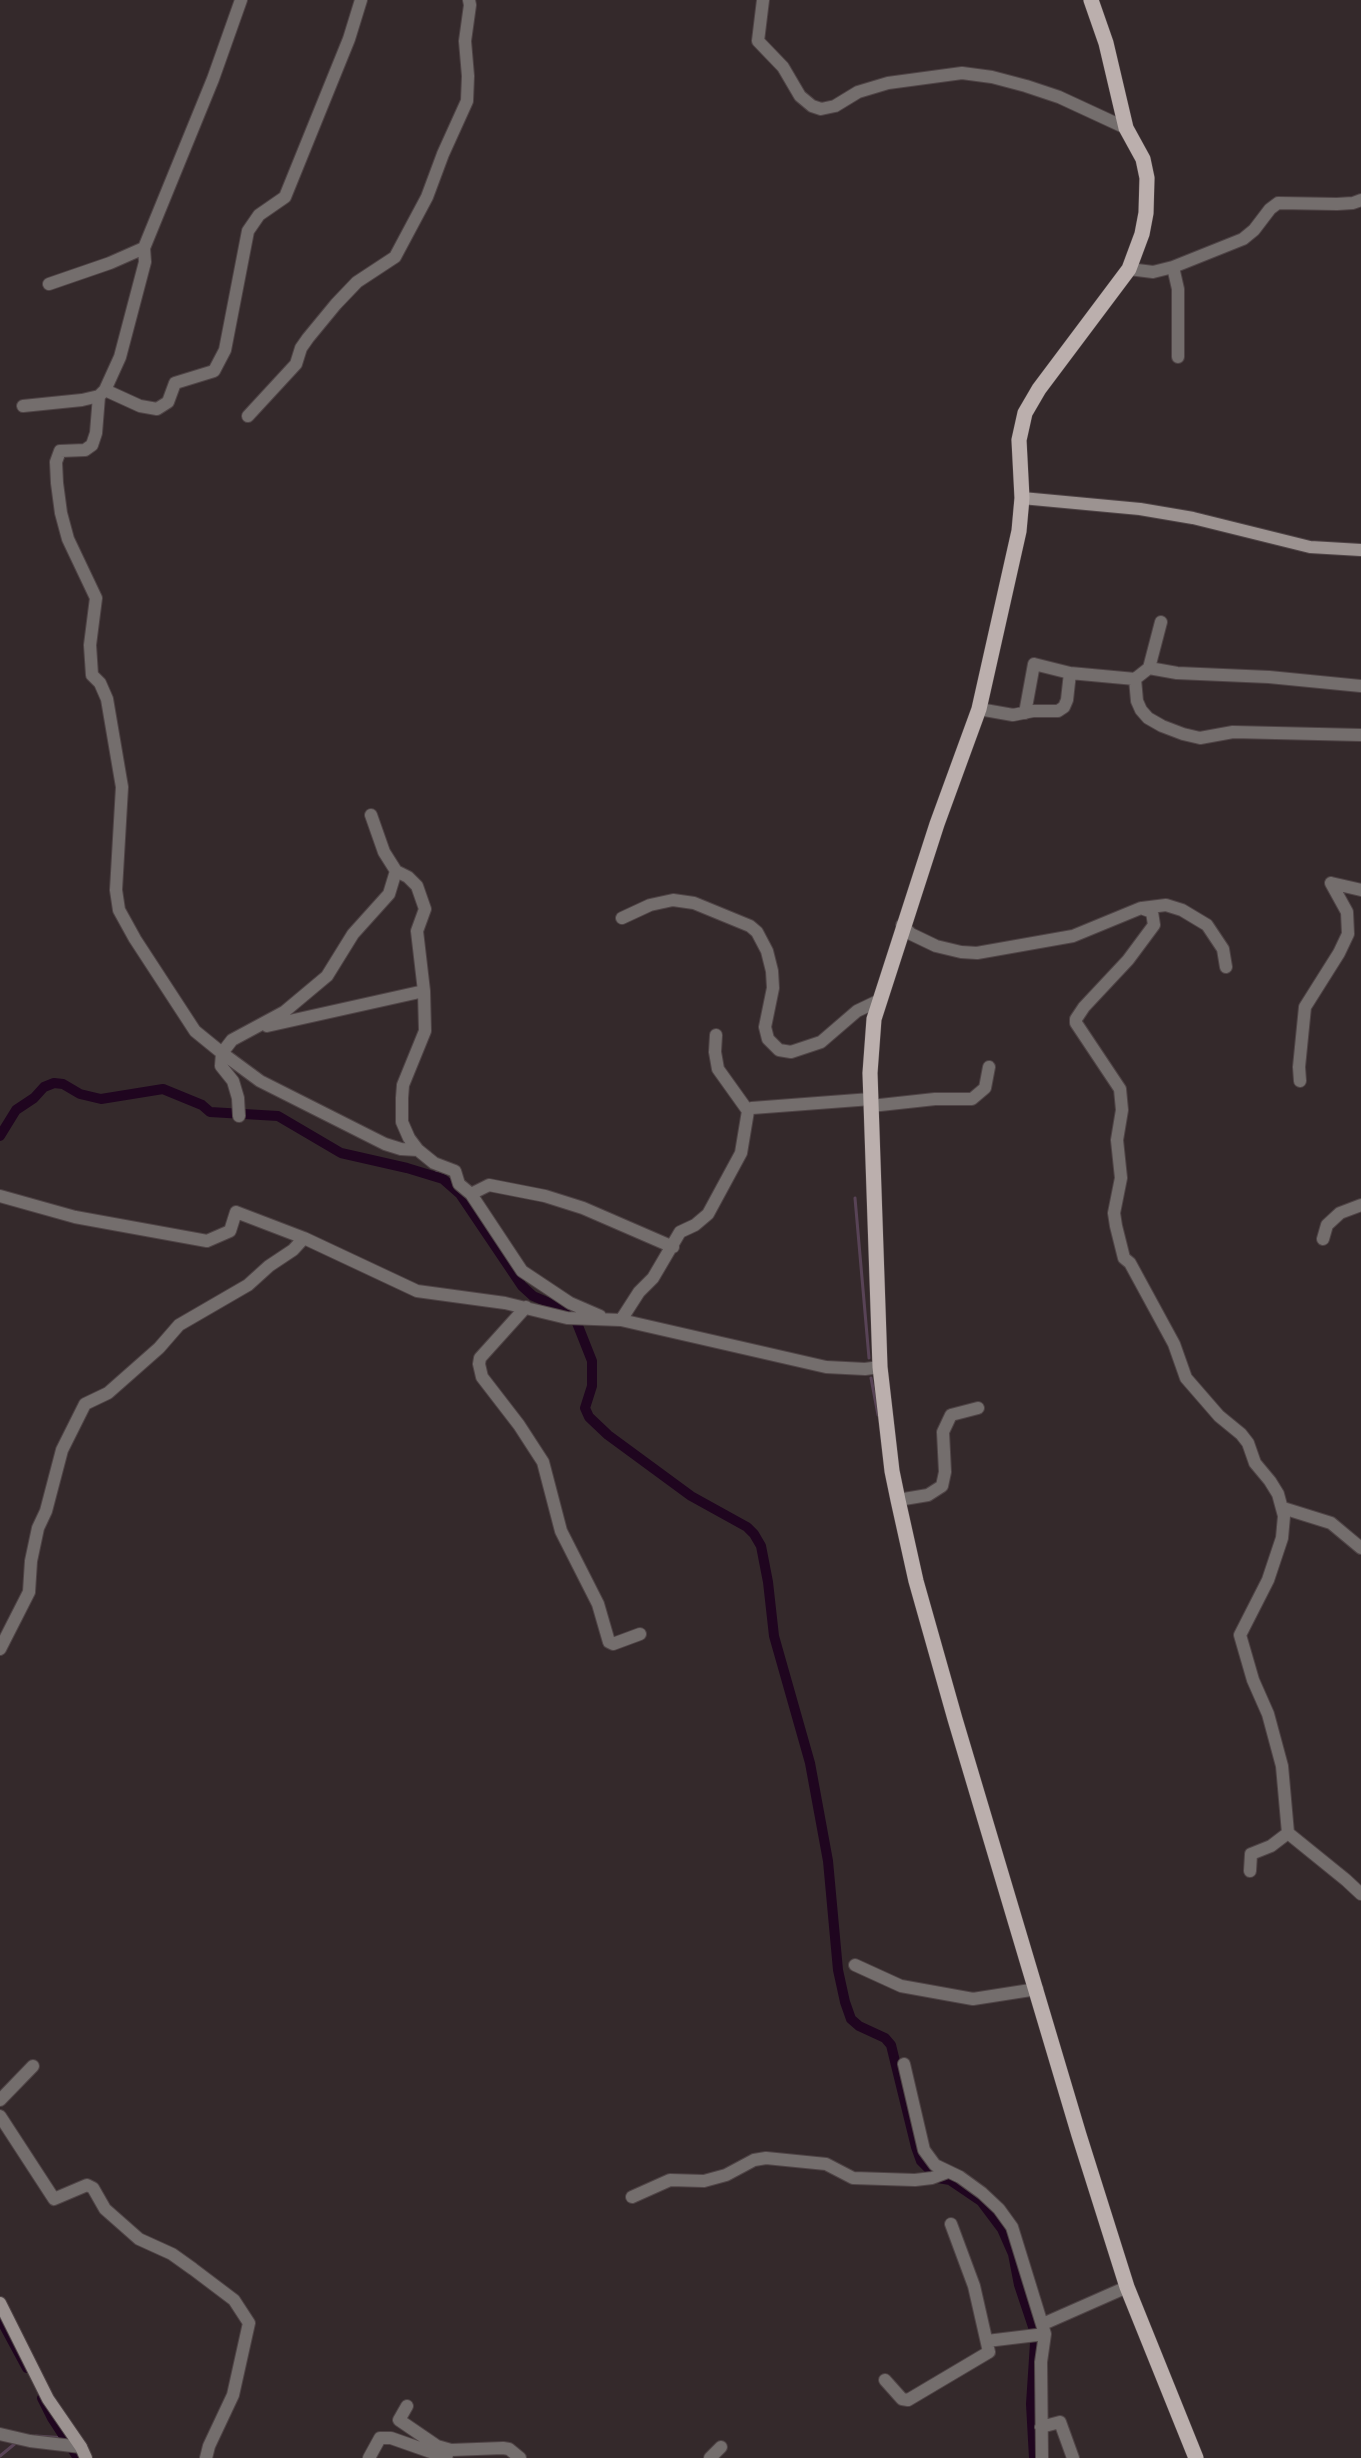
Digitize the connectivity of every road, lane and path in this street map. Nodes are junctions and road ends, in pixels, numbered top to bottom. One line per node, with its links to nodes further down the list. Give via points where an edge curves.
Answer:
1 (241, 0): 8 (street)
2 (361, 0): 13 (street, via 285,197 259,215 248,231 225,350 214,371 175,383 168,402 157,409)
3 (469, 0): 15 (street, via 465,41 467,101 427,197 395,257 357,282 336,304 301,348 296,364)
4 (763, 0): 6 (street, via 758,41 783,67 800,96 821,110 888,83 962,73 1048,93)
5 (1091, 0): 6 (main road, via 1106,43)
6 (1126, 128): 10 (main road, via 1143,159 1148,191 1142,234)
7 (1361, 200): 9 (street, via 1337,204 1278,203 1243,239)
8 (144, 248): 11 (street); 13 (street, via 145,262 120,357)
9 (1173, 267): 10 (street, via 1153,272); 12 (street, via 1178,289)
10 (1129, 269): 16 (main road, via 1024,413 1019,440)
11 (49, 284)
12 (1178, 357)
13 (102, 393): 14 (street, via 82,400); 37 (street, via 92,445 85,450 60,451 56,462 68,539 96,598 90,645 92,675 107,699 122,787 116,890 119,910 195,1031)
14 (23, 406)
15 (248, 416)
16 (1022, 498): 17 (street, via 1193,518 1310,547); 23 (main road, via 1019,531)
17 (1361, 550)
18 (1161, 622): 19 (street)
19 (1149, 668): 21 (street); 22 (street, via 1177,674)
20 (1070, 673): 21 (street); 24 (street, via 1064,707 1058,711); 24 (street, via 1034,664)
21 (1135, 679): 25 (street, via 1141,710 1161,726 1183,734 1200,738 1233,732)
22 (1361, 686)
23 (980, 709): 24 (street, via 1013,715); 31 (main road)
24 (1025, 713)
25 (1361, 735)
26 (371, 815): 27 (street)
27 (396, 872): 33 (street, via 417,886 425,909 417,931); 35 (street, via 389,894 353,934 327,976 284,1012)
28 (1361, 890): 39 (street, via 1331,884 1347,912 1348,934 1305,1007)
29 (1141, 908): 31 (street, via 1073,936 977,953 936,946); 32 (street, via 1167,905 1207,925 1223,949); 55 (street, via 1152,912 1154,925 1076,1019 1120,1089 1122,1110 1117,1140 1121,1178 1114,1213 1116,1226 1124,1258 1174,1344 1186,1378 1248,1443 1255,1463 1270,1481)
30 (622, 918): 34 (street, via 673,900 694,903 750,926 767,951 772,970 773,988 765,1027 768,1039 779,1050 791,1052 821,1042 857,1011)
31 (902, 925): 34 (main road)
32 (1226, 967)
33 (424, 991): 35 (street); 43 (street, via 425,1031 403,1085 402,1098 402,1122)
34 (880, 1000): 40 (main road, via 874,1019)
35 (251, 1030): 37 (street, via 232,1040)
36 (716, 1035): 41 (street, via 718,1069)
37 (222, 1053): 42 (street, via 221,1066 233,1081); 43 (street, via 260,1081 385,1144)
38 (989, 1067): 40 (street, via 985,1088 972,1099)
39 (1300, 1082)
40 (871, 1102): 41 (street); 52 (main road)
41 (748, 1111): 49 (street, via 741,1153 730,1175 708,1214 680,1232)
42 (239, 1112)
43 (418, 1150): 44 (street, via 455,1171 459,1184)
44 (471, 1194): 49 (street, via 489,1185 545,1196); 51 (street, via 522,1271 570,1303)
45 (0, 1196): 47 (street, via 75,1217 207,1241 230,1231 236,1212)
46 (1361, 1205): 48 (street, via 1340,1213 1327,1225)
47 (304, 1238): 50 (street, via 417,1291); 58 (street, via 248,1285 179,1324 159,1348 108,1393 85,1404 62,1450 38,1528 29,1592)
48 (1323, 1239)
49 (673, 1247): 51 (street, via 653,1278)
50 (526, 1307): 51 (street, via 567,1318); 57 (street, via 484,1353 479,1364 482,1377 543,1462 561,1531 598,1604 609,1642)
51 (616, 1320): 52 (street, via 826,1367)
52 (880, 1367): 54 (main road)
53 (978, 1408): 54 (street, via 951,1415 943,1432 942,1486 928,1495)
54 (898, 1500): 63 (main road, via 955,1719)
55 (1283, 1508): 56 (street, via 1331,1523); 59 (street, via 1282,1538 1276,1558 1240,1635 1282,1766)
56 (1361, 1548)
57 (640, 1634)
58 (0, 1649)
59 (1288, 1833): 60 (street, via 1251,1854); 61 (street)
60 (1250, 1871)
61 (1361, 1894)
62 (855, 1965): 63 (street, via 901,1986 973,1999)
63 (1037, 1989): 71 (main road)
64 (904, 2064): 68 (street, via 924,2150)
65 (33, 2066): 66 (street)
66 (0, 2100)
67 (0, 2116): 81 (street, via 54,2199 87,2185 93,2188 105,2209 139,2239 172,2254 202,2275 234,2300 249,2323 233,2395)
68 (941, 2175): 69 (street, via 853,2178 826,2164 766,2157 726,2175 704,2181 670,2180); 73 (street, via 960,2177 982,2193 1012,2227)
69 (632, 2197)
70 (951, 2224): 74 (street, via 974,2286)
71 (1127, 2287): 73 (street); 88 (main road)
72 (0, 2303): 80 (street)
73 (1039, 2331): 74 (street); 77 (street)
74 (987, 2341): 75 (street, via 989,2352 908,2400 902,2399)
75 (885, 2380)
76 (406, 2406): 84 (street, via 399,2420 437,2446 451,2450 503,2448)
77 (1041, 2427): 86 (street); 87 (street, via 1060,2422)
78 (0, 2434): 80 (street)
79 (721, 2447): 85 (street)
80 (78, 2449)
81 (206, 2458)
82 (369, 2458): 83 (street, via 380,2438 391,2438 430,2452)
83 (466, 2458)
84 (520, 2458)
85 (710, 2458)
86 (1042, 2458)
87 (1073, 2458)
88 (1196, 2458)

